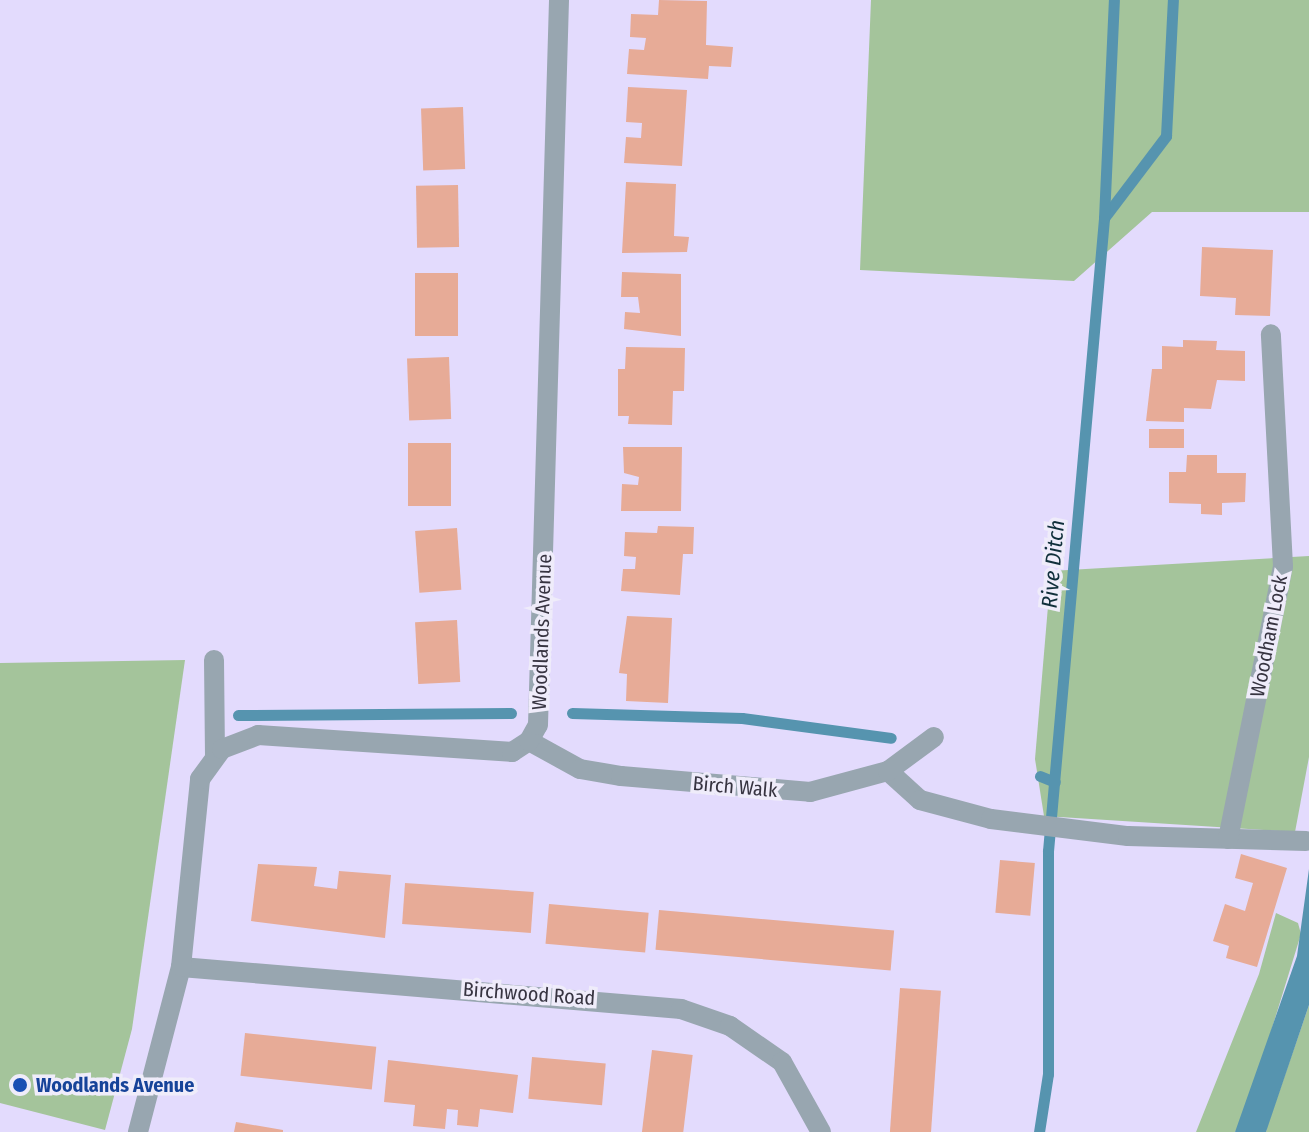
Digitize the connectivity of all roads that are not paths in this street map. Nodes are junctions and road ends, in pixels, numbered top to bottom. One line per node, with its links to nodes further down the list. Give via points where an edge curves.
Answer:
1 (559, 0): 5 (street, Woodlands Avenue, via 543,696)
2 (1271, 334): 8 (street, Woodham Lock, via 1283,566)
3 (214, 660): 6 (street)
4 (934, 737): 7 (street, Birch Walk)
5 (529, 741): 6 (street, via 505,752 258,735 232,742); 7 (street, Birch Walk, via 580,769 748,788 832,790)
6 (215, 756): 10 (street, via 198,790)
7 (888, 771): 8 (street, via 900,788 941,809 1040,826)
8 (1228, 839): 9 (street)
9 (1306, 841)
10 (181, 967): 11 (street); 12 (street, Birchwood Road, via 681,1009 730,1026 782,1062)
11 (138, 1132)
12 (821, 1132)

